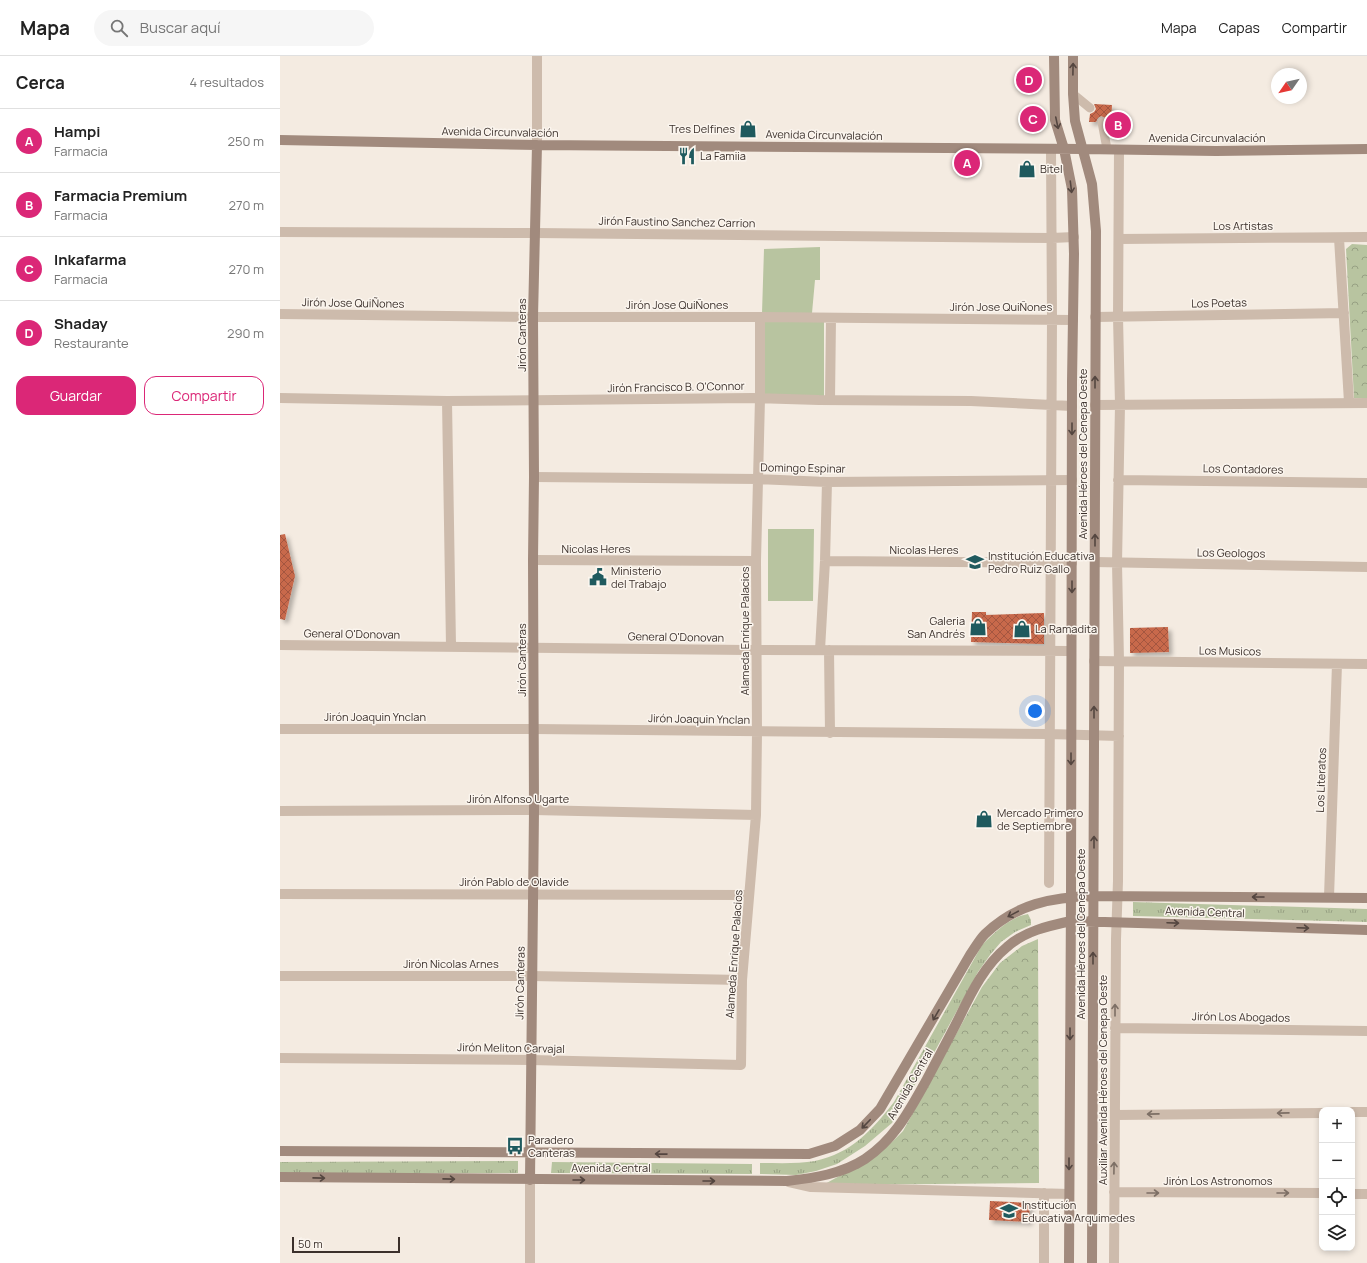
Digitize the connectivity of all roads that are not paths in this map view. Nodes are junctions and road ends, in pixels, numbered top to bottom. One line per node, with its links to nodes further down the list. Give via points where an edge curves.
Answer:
1 (537, 56): 8 (street, Jirón Canteras)
2 (1054, 56): 10 (main road, Avenida Héroes del Cenepa Oeste, one-way to 10, via 1055,120)
3 (1073, 56): 4 (main road, Avenida Héroes del Cenepa Oeste, one-way to 3)
4 (1073, 94): 5 (lane); 11 (main road, Avenida Héroes del Cenepa Oeste, via 1075,121)
5 (1090, 108)
6 (1102, 122): 12 (lane)
7 (280, 140): 8 (main road, Avenida Circunvalación)
8 (537, 144): 9 (main road, Avenida Circunvalación); 16 (main road, Jirón Canteras)
9 (1051, 149): 10 (main road, Avenida Circunvalación); 19 (street)
10 (1064, 149): 11 (main road, Avenida Circunvalación); 17 (main road, Avenida Héroes del Cenepa Oeste, one-way to 17, via 1072,190)
11 (1083, 149): 12 (main road, Avenida Circunvalación); 26 (main road, Avenida Héroes del Cenepa Oeste, via 1092,184 1096,231)
12 (1107, 149): 14 (main road, Avenida Circunvalación)
13 (1367, 149): 14 (main road, Avenida Circunvalación)
14 (1119, 150): 21 (street, Auxiliar Avenida Héroes del Cenepa Oeste)
15 (280, 232): 16 (street, Jirón Faustino Sanchez Carrion)
16 (535, 233): 19 (street, Jirón Faustino Sanchez Carrion); 24 (main road, Jirón Canteras)
17 (1074, 237): 19 (street, Jirón Faustino Sanchez Carrion); 30 (main road, Avenida Héroes del Cenepa Oeste)
18 (1367, 237): 20 (street, Los Artistas)
19 (1052, 238): 29 (street)
20 (1340, 238): 21 (street, Los Artistas); 23 (street)
21 (1119, 239): 27 (street, Auxiliar Avenida Héroes del Cenepa Oeste)
22 (280, 314): 24 (street, Jirón Jose QuiÑones)
23 (1344, 314): 27 (street, Los Poetas); 36 (street)
24 (534, 317): 25 (street, Jirón Jose QuiÑones); 33 (main road, Jirón Canteras)
25 (760, 317): 28 (street, Jirón Jose QuiÑones); 32 (street, Alameda Enrique Palacios)
26 (1095, 317): 27 (street, Los Poetas); 39 (main road, Avenida Héroes del Cenepa Oeste, one-way to 26)
27 (1118, 317): 40 (street, Auxiliar Avenida Héroes del Cenepa Oeste)
28 (831, 318): 29 (street, Jirón Jose QuiÑones); 34 (street)
29 (1052, 320): 30 (street, Jirón Jose QuiÑones); 38 (street)
30 (1073, 320): 41 (main road, Avenida Héroes del Cenepa Oeste)
31 (280, 398): 35 (street, Jirón Francisco B. O'Connor)
32 (760, 398): 33 (street, Jirón Francisco B. O'Connor); 34 (street, Jirón Francisco B. O'Connor); 43 (street, Alameda Enrique Palacios)
33 (533, 400): 35 (street, Jirón Francisco B. O'Connor); 42 (main road, Jirón Canteras)
34 (830, 400): 38 (street, Jirón Francisco B. O'Connor, via 971,401)
35 (447, 401): 58 (street)
36 (1349, 402): 37 (street); 40 (street)
37 (1367, 402)
38 (1052, 405): 41 (street, Jirón Francisco B. O'Connor); 44 (street)
39 (1095, 405): 40 (street); 52 (main road, Avenida Héroes del Cenepa Oeste, one-way to 39)
40 (1120, 405): 46 (street, Auxiliar Avenida Héroes del Cenepa Oeste)
41 (1072, 406): 45 (main road, Avenida Héroes del Cenepa Oeste, one-way to 45)
42 (534, 477): 43 (street, Domingo Espinar); 49 (main road, Jirón Canteras)
43 (758, 479): 47 (street, Domingo Espinar); 50 (street, Alameda Enrique Palacios)
44 (1051, 480): 45 (street, Domingo Espinar); 47 (street, Domingo Espinar); 53 (street)
45 (1072, 480): 54 (main road, Avenida Héroes del Cenepa Oeste)
46 (1118, 480): 48 (street, Los Contadores); 55 (street, Auxiliar Avenida Héroes del Cenepa Oeste)
47 (828, 482): 51 (street)
48 (1367, 483)
49 (533, 560): 50 (street, Nicolas Heres); 59 (main road, Jirón Canteras)
50 (756, 561): 60 (street, Alameda Enrique Palacios)
51 (825, 561): 53 (street, Nicolas Heres); 61 (street)
52 (1095, 562): 55 (street, Los Geologos); 64 (main road, Avenida Héroes del Cenepa Oeste)
53 (1051, 563): 54 (street, Nicolas Heres); 62 (street)
54 (1072, 563): 63 (main road, Avenida Héroes del Cenepa Oeste, one-way to 63)
55 (1117, 563): 56 (street, Los Geologos); 65 (street, Auxiliar Avenida Héroes del Cenepa Oeste)
56 (1367, 567)
57 (280, 645): 58 (street, General O'Donovan)
58 (451, 646): 59 (street, General O'Donovan)
59 (534, 647): 60 (street, General O'Donovan); 69 (main road, Jirón Canteras)
60 (757, 650): 61 (street, General O'Donovan); 70 (street, Alameda Enrique Palacios)
61 (824, 650): 62 (street, General O'Donovan); 71 (street)
62 (1050, 651): 63 (street, General O'Donovan); 72 (street)
63 (1071, 651): 73 (main road, Avenida Héroes del Cenepa Oeste)
64 (1094, 661): 65 (street, Los Musicos); 74 (main road, Avenida Héroes del Cenepa Oeste, one-way to 64)
65 (1119, 661): 66 (street, Los Musicos); 75 (street, Auxiliar Avenida Héroes del Cenepa Oeste)
66 (1337, 664): 67 (street, Los Musicos); 86 (street, Los Literatos)
67 (1367, 664)
68 (280, 729): 69 (street, Jirón Joaquin Ynclan)
69 (534, 729): 70 (street, Jirón Joaquin Ynclan); 76 (main road, Jirón Canteras)
70 (757, 732): 71 (street, Jirón Joaquin Ynclan); 78 (street, Alameda Enrique Palacios)
71 (830, 733): 72 (street, Jirón Joaquin Ynclan)
72 (1049, 734): 73 (street, Jirón Joaquin Ynclan); 79 (street)
73 (1072, 735): 74 (street, Jirón Joaquin Ynclan); 85 (main road, Avenida Héroes del Cenepa Oeste, one-way to 85)
74 (1094, 736): 75 (street, Jirón Joaquin Ynclan); 83 (main road, Avenida Héroes del Cenepa Oeste, one-way to 74)
75 (1119, 736): 84 (street, Auxiliar Avenida Héroes del Cenepa Oeste)
76 (534, 810): 77 (street, Jirón Alfonso Ugarte); 78 (street, Jirón Alfonso Ugarte); 81 (main road, Jirón Canteras)
77 (280, 811)
78 (756, 816): 82 (street, Alameda Enrique Palacios)
79 (1049, 883)
80 (280, 894): 81 (street, Jirón Pablo de Olavide)
81 (533, 894): 82 (street, Jirón Pablo de Olavide); 93 (main road, Jirón Canteras)
82 (749, 895): 94 (street, Alameda Enrique Palacios)
83 (1094, 896): 84 (main road, Avenida Central); 85 (main road, Avenida Central); 89 (main road, Avenida Héroes del Cenepa Oeste)
84 (1118, 896): 86 (main road, Avenida Central, one-way to 84); 90 (street, Auxiliar Avenida Héroes del Cenepa Oeste)
85 (1071, 897): 88 (main road, Avenida Héroes del Cenepa Oeste); 105 (main road, Avenida Central, one-way to 105, via 1027,906 1001,920 984,935 880,1109 860,1130 835,1146 802,1155)
86 (1330, 897): 87 (main road, Avenida Central)
87 (1367, 898)
88 (1071, 921): 89 (main road, Avenida Central); 108 (main road, Avenida Central, via 1046,926 1029,933 1008,946 991,963 908,1114 886,1142 865,1159 840,1171 815,1178); 112 (main road, Avenida Héroes del Cenepa Oeste, one-way to 112)
89 (1094, 921): 90 (main road, Avenida Central); 118 (main road, Avenida Héroes del Cenepa Oeste, one-way to 89)
90 (1116, 922): 91 (main road, Avenida Central, one-way to 91); 95 (street, Auxiliar Avenida Héroes del Cenepa Oeste, one-way to 90)
91 (1367, 930)
92 (280, 976): 93 (street, Jirón Nicolas Arnes)
93 (532, 976): 94 (street, Jirón Nicolas Arnes); 98 (main road, Jirón Canteras)
94 (742, 980): 99 (street, Alameda Enrique Palacios)
95 (1115, 1028): 96 (street, Jirón Los Abogados); 103 (street, Auxiliar Avenida Héroes del Cenepa Oeste)
96 (1367, 1031)
97 (280, 1058): 98 (street, Jirón Meliton Carvajal)
98 (531, 1060): 99 (street, Jirón Meliton Carvajal); 105 (main road, Jirón Canteras)
99 (741, 1065)
100 (1355, 1112): 101 (street)
101 (1367, 1112)
102 (1319, 1113): 103 (street, one-way to 103)
103 (1115, 1115): 109 (street, Auxiliar Avenida Héroes del Cenepa Oeste, one-way to 103)
104 (280, 1151): 105 (main road, Avenida Central)
105 (530, 1153): 107 (main road, Jirón Canteras)
106 (280, 1177): 107 (main road, Avenida Central, one-way to 107)
107 (530, 1180): 108 (main road, Avenida Central, one-way to 108); 115 (street, Jirón Canteras)
108 (787, 1181): 110 (street, via 811,1187)
109 (1114, 1192): 111 (street, Jirón Los Astronomos, one-way to 111); 119 (street, Auxiliar Avenida Héroes del Cenepa Oeste)
110 (1044, 1193): 112 (street); 116 (street)
111 (1319, 1193)
112 (1069, 1194): 117 (main road, Avenida Héroes del Cenepa Oeste)
113 (1355, 1194): 114 (street)
114 (1367, 1194)
115 (530, 1263)
116 (1044, 1263)
117 (1069, 1263)
118 (1092, 1263)
119 (1114, 1263)

